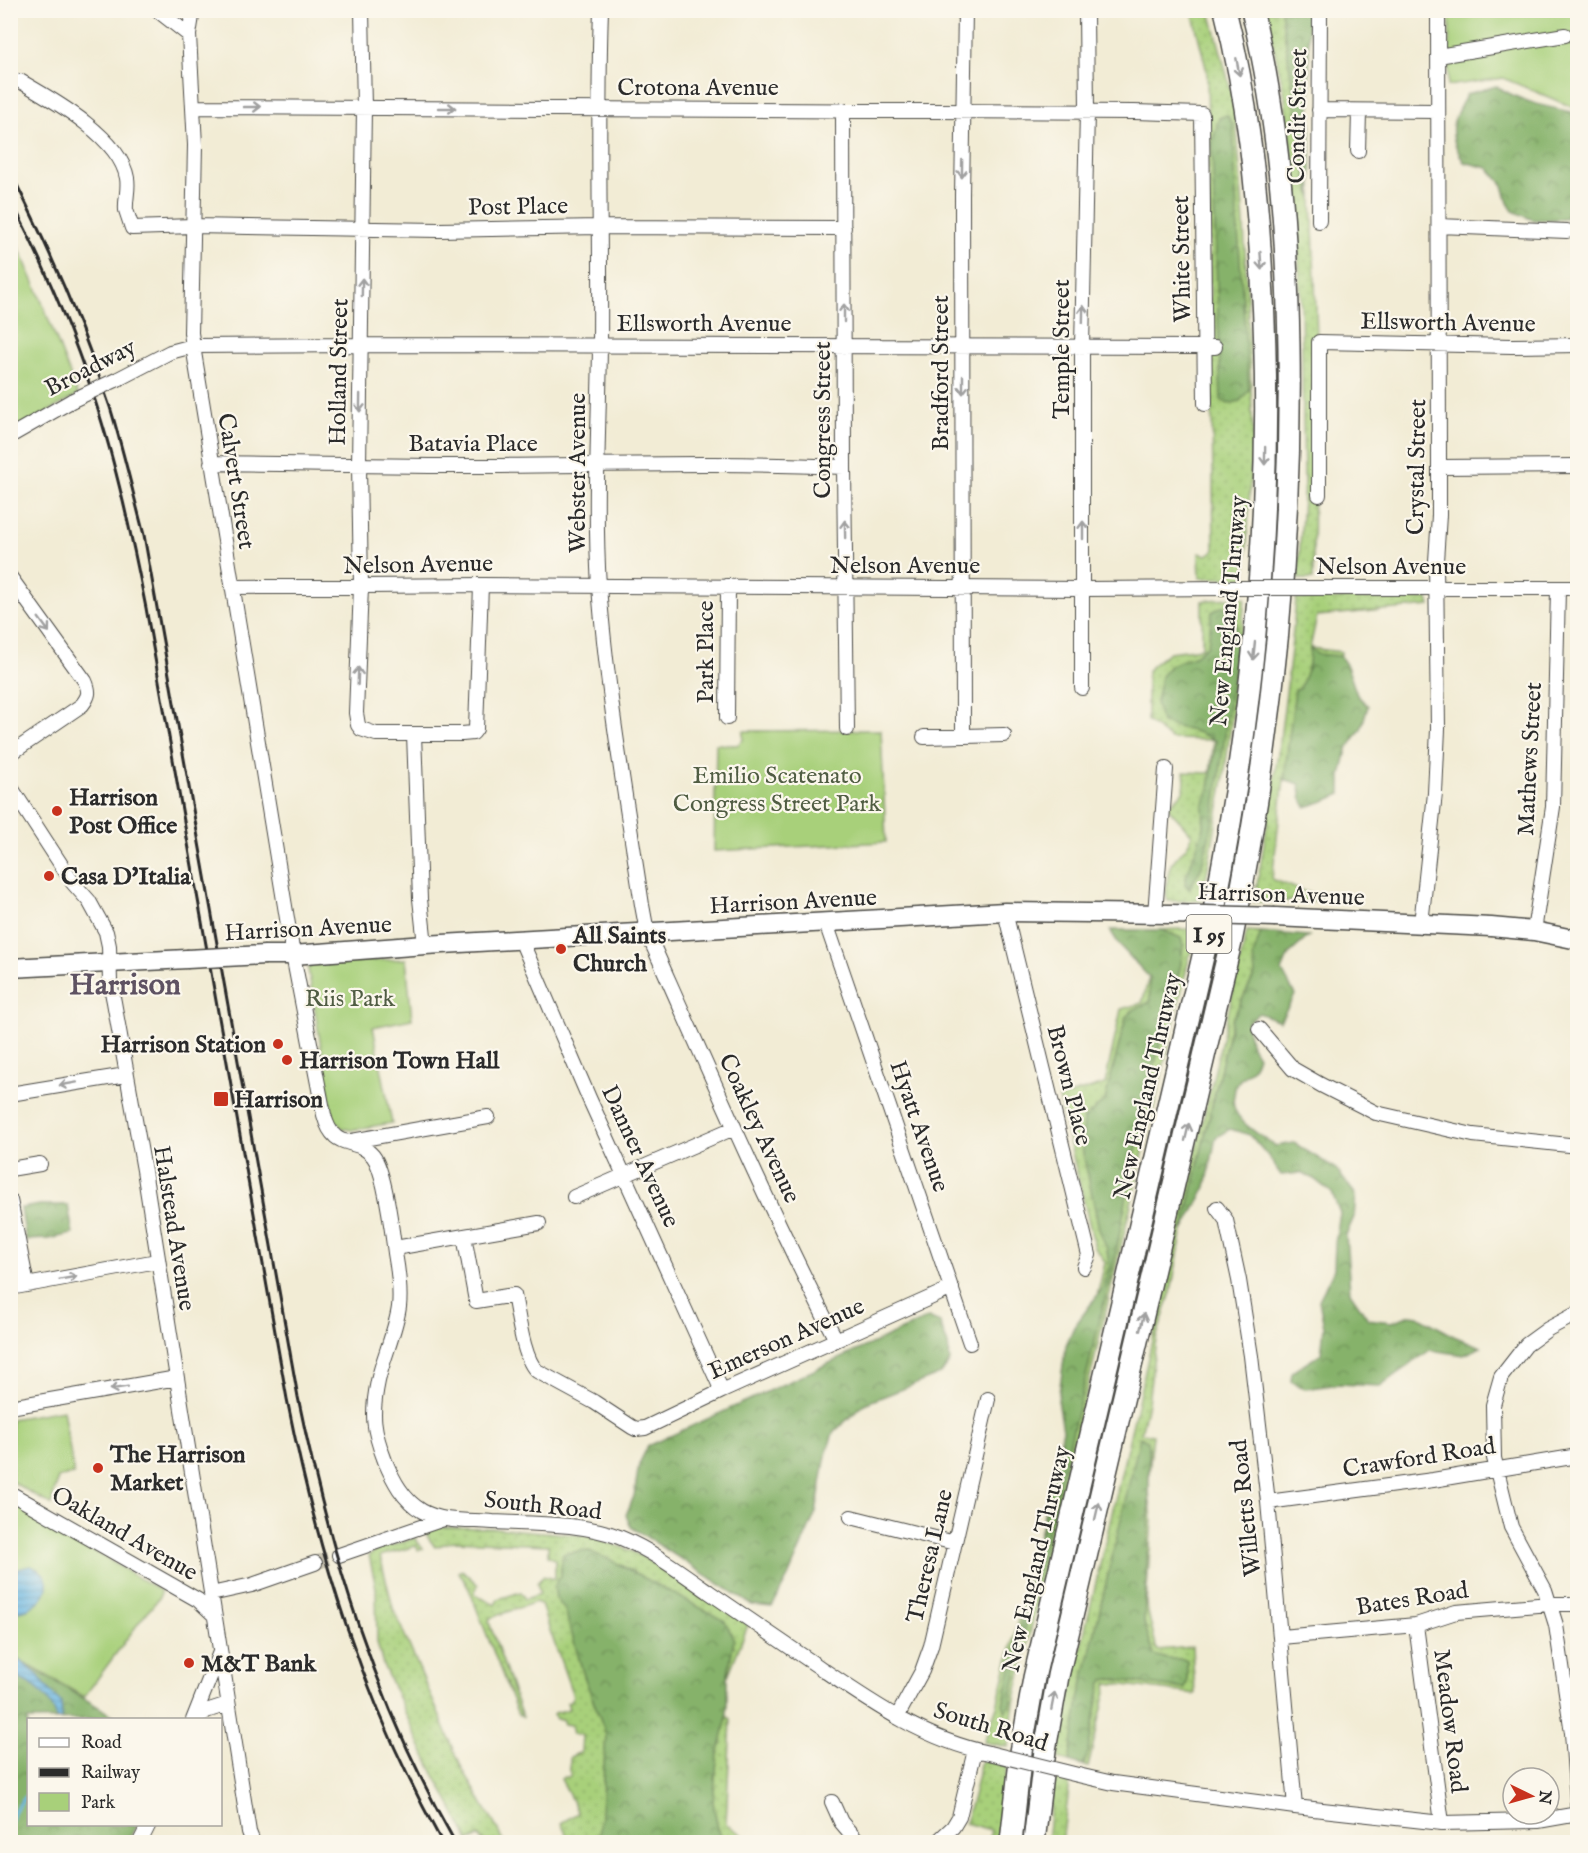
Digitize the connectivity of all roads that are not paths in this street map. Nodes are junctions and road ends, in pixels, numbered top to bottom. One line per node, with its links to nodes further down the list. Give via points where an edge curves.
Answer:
1 (157, 10): 11 (street)
2 (192, 10): 11 (street, Calvert Street)
3 (362, 10): 16 (street, Holland Street)
4 (601, 10): 17 (street, Webster Avenue)
5 (965, 10): 20 (street, Bradford Street)
6 (1086, 10): 21 (street, Temple Street)
7 (1225, 10): 143 (highway, New England Thruway / I 95, one-way to 143, via 1240,74 1251,150 1264,339 1263,529 1250,689 1215,905 1034,1678)
8 (1252, 10): 144 (highway, New England Thruway / I 95, one-way to 8, via 1056,1685 1231,942 1269,720 1286,532 1288,306 1277,145)
9 (1320, 10): 19 (street, Condit Street)
10 (1438, 10): 13 (street, Crystal Street)
11 (189, 35): 15 (street, Calvert Street)
12 (1566, 35): 13 (street)
13 (1438, 56): 22 (street, Crystal Street)
14 (20, 81): 27 (street, Post Place, via 88,124 118,154 127,178 126,210 132,228)
15 (193, 107): 16 (street, Crotona Avenue, one-way to 16); 27 (street, Calvert Street)
16 (364, 108): 17 (street, Crotona Avenue, one-way to 17); 31 (street, Holland Street)
17 (599, 109): 18 (street, Crotona Avenue); 29 (street, Webster Avenue)
18 (843, 110): 20 (street, Crotona Avenue); 30 (street, Congress Street)
19 (1319, 110): 23 (street); 26 (street, Condit Street)
20 (963, 111): 21 (street, Crotona Avenue); 39 (street, Bradford Street, one-way to 39)
21 (1087, 111): 24 (street, Crotona Avenue); 40 (street, Temple Street, one-way to 21)
22 (1438, 111): 23 (street); 28 (street, Crystal Street)
23 (1359, 112): 25 (street)
24 (1202, 114): 41 (street, White Street)
25 (1358, 151)
26 (1319, 221)
27 (193, 226): 31 (street, Post Place); 37 (street, Calvert Street)
28 (1438, 226): 32 (street); 35 (street, Crystal Street)
29 (600, 227): 30 (street, Post Place); 31 (street, Post Place); 34 (street, Webster Avenue)
30 (844, 228): 38 (street, Congress Street, one-way to 30)
31 (363, 229): 33 (street, Holland Street, one-way to 31)
32 (1568, 231)
33 (361, 345): 34 (street, Ellsworth Avenue); 37 (street, Ellsworth Avenue); 46 (street, Holland Street, one-way to 46)
34 (600, 345): 38 (street, Ellsworth Avenue); 45 (street, Webster Avenue)
35 (1440, 345): 36 (street, Ellsworth Avenue); 49 (street, Crystal Street); 50 (street, Ellsworth Avenue, via 1319,342)
36 (1578, 345)
37 (193, 346): 43 (street, Broadway, bridge, via 170,352); 44 (street, Calvert Street)
38 (844, 347): 39 (street, Ellsworth Avenue); 48 (street, Congress Street)
39 (963, 347): 40 (street, Ellsworth Avenue); 58 (street, Bradford Street, one-way to 58)
40 (1082, 347): 41 (street, Ellsworth Avenue); 60 (street, Temple Street, one-way to 40)
41 (1210, 347): 42 (street, White Street)
42 (1205, 404)
43 (10, 435)
44 (211, 463): 46 (street, Batavia Place); 55 (street, Calvert Street)
45 (598, 464): 46 (street, Batavia Place); 48 (street, Batavia Place); 53 (street, Webster Avenue)
46 (359, 465): 56 (street, Holland Street)
47 (1578, 466): 49 (street)
48 (844, 467): 57 (street, Congress Street, one-way to 48)
49 (1439, 467): 61 (street, Crystal Street)
50 (1319, 495)
51 (10, 577): 70 (street, one-way to 70, via 90,690 82,705)
52 (481, 585): 53 (street, Nelson Avenue); 56 (street, Nelson Avenue); 66 (street, via 476,729 473,733)
53 (599, 586): 54 (street, Nelson Avenue); 78 (street, Webster Avenue, via 610,688)
54 (728, 586): 57 (street, Nelson Avenue); 64 (street, Park Place)
55 (232, 587): 56 (street, Nelson Avenue); 82 (street, Calvert Street)
56 (361, 587): 66 (street, Holland Street, one-way to 56, via 376,734 358,725)
57 (845, 587): 58 (street, Nelson Avenue); 65 (street, Congress Street)
58 (963, 588): 60 (street, Nelson Avenue); 68 (street, Bradford Street)
59 (1578, 588): 62 (street, Nelson Avenue)
60 (1083, 589): 61 (street, Nelson Avenue, bridge); 63 (street, Temple Street)
61 (1437, 589): 62 (street, Nelson Avenue); 76 (street, Crystal Street, via 1436,772)
62 (1558, 589): 77 (street, Mathews Street, via 1553,807)
63 (1082, 688)
64 (727, 718)
65 (847, 729)
66 (414, 734): 81 (street)
67 (1004, 735): 68 (street)
68 (963, 736): 69 (street)
69 (924, 737)
70 (10, 754)
71 (1167, 769): 74 (street)
72 (10, 786): 83 (street, Halstead Avenue, via 106,932)
73 (1005, 912): 74 (main road, Harrison Avenue); 75 (main road, Harrison Avenue); 102 (street, Brown Place, via 1089,1255)
74 (1163, 914): 76 (main road, Harrison Avenue, bridge)
75 (826, 923): 78 (main road, Harrison Avenue); 105 (street, Hyatt Avenue)
76 (1420, 924): 77 (main road, Harrison Avenue)
77 (1534, 931): 80 (main road, Harrison Avenue)
78 (647, 933): 79 (main road, Harrison Avenue); 89 (street, Coakley Avenue)
79 (521, 940): 81 (main road, Harrison Avenue); 94 (street, Danner Avenue)
80 (1578, 940)
81 (425, 945): 82 (main road, Harrison Avenue)
82 (293, 955): 83 (main road, Harrison Avenue, bridge); 90 (street, Calvert Street, via 326,1125)
83 (109, 962): 84 (main road, Harrison Avenue); 86 (street, Halstead Avenue)
84 (10, 968)
85 (1259, 1029): 91 (street, via 1293,1068 1376,1113 1473,1135)
86 (126, 1074): 87 (street, one-way to 87); 101 (street, Halstead Avenue)
87 (10, 1094)
88 (488, 1117): 90 (street)
89 (734, 1128): 94 (street); 107 (street, Coakley Avenue)
90 (344, 1142): 100 (street, via 370,1153 379,1166)
91 (1578, 1146)
92 (40, 1164): 93 (street)
93 (10, 1169)
94 (625, 1174): 95 (street); 110 (street, Danner Avenue)
95 (574, 1197)
96 (10, 1200): 103 (street)
97 (1217, 1208): 116 (street, Willetts Road, via 1226,1220 1239,1280)
98 (539, 1223): 99 (street)
99 (464, 1236): 100 (street); 110 (street, Emerson Avenue, via 476,1301 514,1294 524,1342 537,1371 640,1430)
100 (395, 1248): 118 (street, via 399,1307 372,1416 380,1447 397,1485 410,1503)
101 (158, 1261): 103 (street, one-way to 101); 109 (street, Halstead Avenue)
102 (1084, 1267)
103 (27, 1285): 104 (street)
104 (10, 1288)
105 (952, 1288): 107 (street, Emerson Avenue); 108 (street, Hyatt Avenue)
106 (1578, 1313): 114 (street, via 1526,1345 1501,1377 1493,1405)
107 (836, 1340): 110 (street, Emerson Avenue)
108 (970, 1343)
109 (177, 1378): 112 (street, one-way to 112); 122 (street, Halstead Avenue)
110 (722, 1391)
111 (988, 1399): 119 (street, Theresa Lane)
112 (10, 1407)
113 (1578, 1456): 114 (street, Crawford Road)
114 (1497, 1469): 116 (street, Crawford Road); 123 (street, via 1511,1527)
115 (10, 1493): 125 (street, Oakland Avenue, via 198,1600)
116 (1268, 1502): 127 (street, Willetts Road)
117 (851, 1517): 119 (street)
118 (444, 1519): 120 (street); 130 (street, South Road, via 570,1526 619,1537 671,1566)
119 (955, 1543): 130 (street, Theresa Lane, via 927,1660)
120 (339, 1555)
121 (315, 1563): 122 (street, via 252,1585)
122 (211, 1594): 125 (street, Halstead Avenue)
123 (1550, 1604): 124 (street, Bates Road); 126 (street, Bates Road, via 1456,1612); 136 (street, via 1572,1733)
124 (1578, 1604)
125 (214, 1615): 128 (street, Halstead Avenue)
126 (1416, 1625): 127 (street, Bates Road); 137 (street, Meadow Road)
127 (1281, 1637): 135 (street, Willetts Road)
128 (220, 1650): 129 (street, Halstead Avenue); 131 (street)
129 (228, 1704): 132 (street); 140 (street, Halstead Avenue)
130 (897, 1717): 133 (street, South Road, via 935,1737)
131 (194, 1718)
132 (196, 1718)
133 (975, 1750): 135 (street, South Road, bridge, via 1113,1783); 142 (street, via 959,1817)
134 (832, 1802): 141 (street, via 841,1822)
135 (1295, 1807): 137 (street, South Road)
136 (1578, 1814): 137 (street, South Road, via 1538,1821)
137 (1442, 1823)
138 (148, 1826): 139 (street)
139 (140, 1842)
140 (253, 1842)
141 (858, 1842)
142 (937, 1842)
143 (1011, 1842)
144 (1034, 1842)

